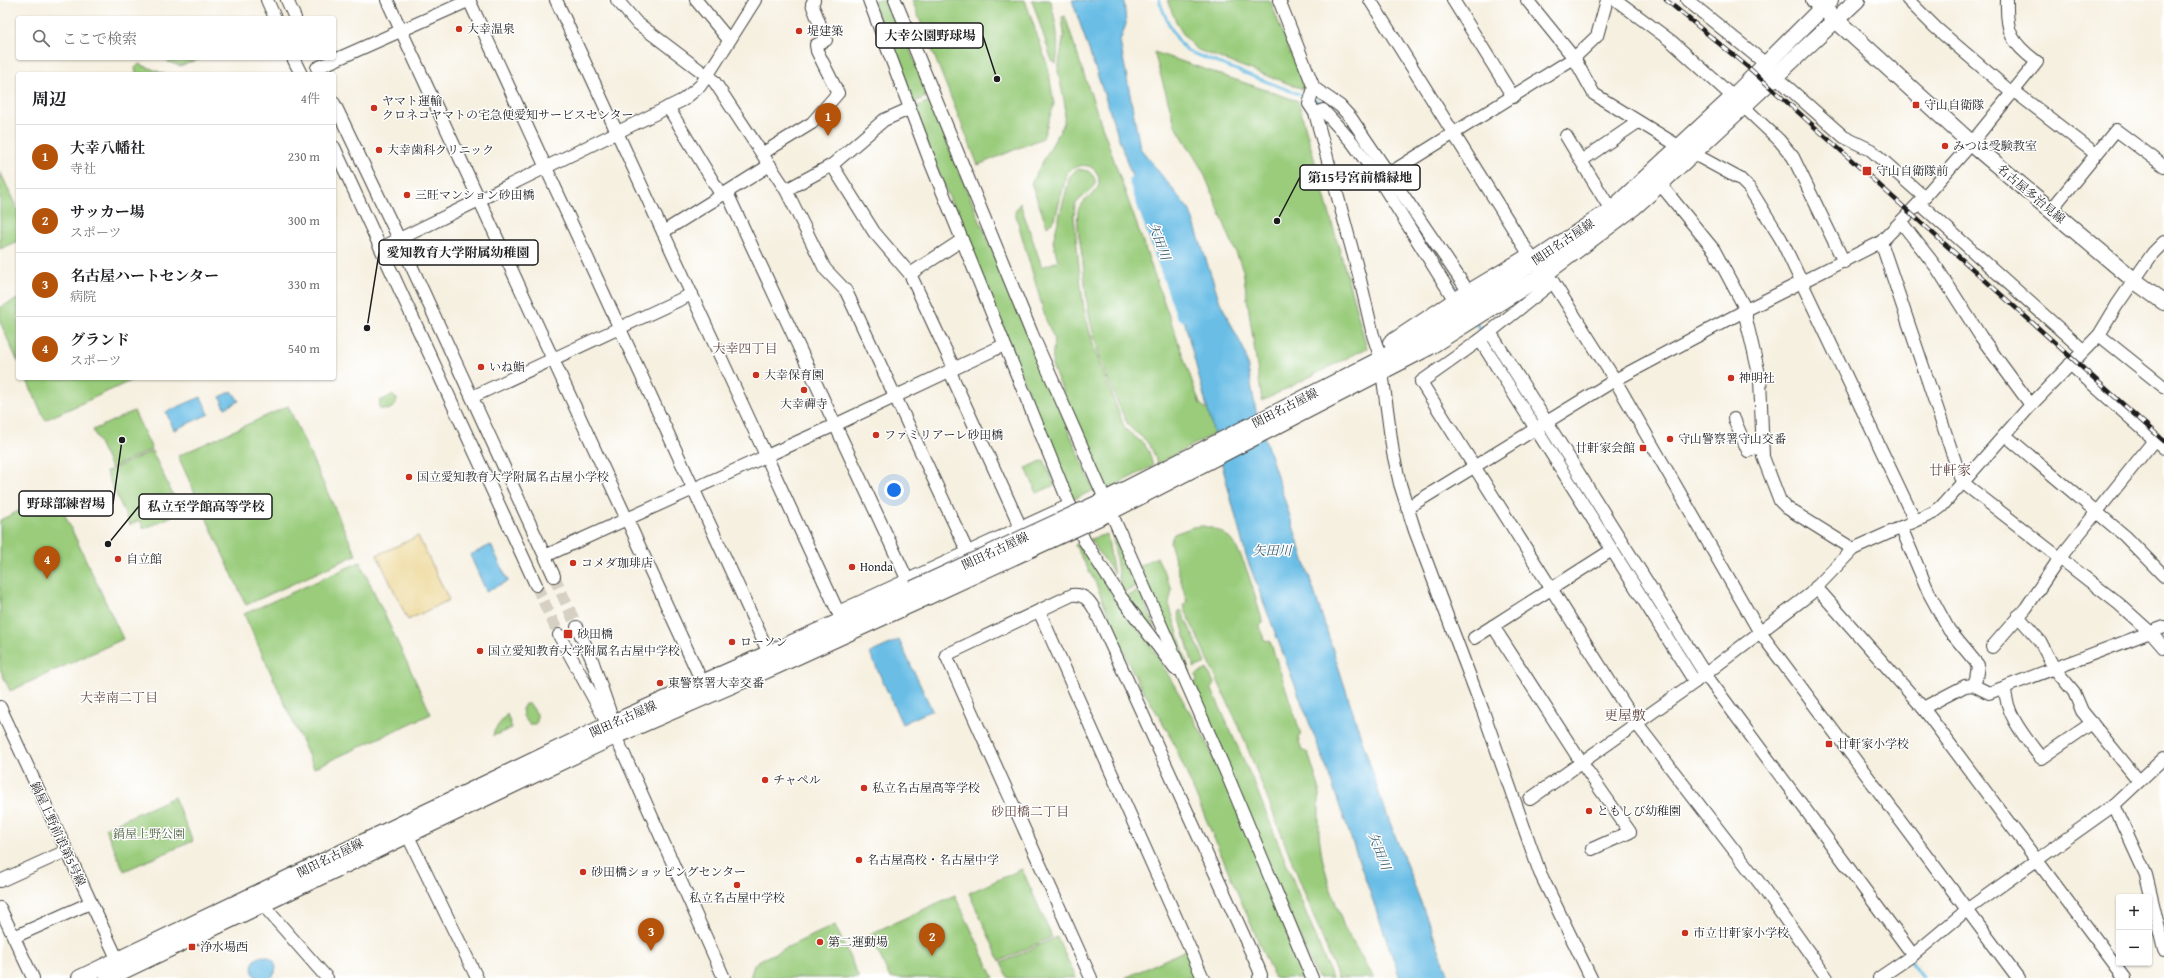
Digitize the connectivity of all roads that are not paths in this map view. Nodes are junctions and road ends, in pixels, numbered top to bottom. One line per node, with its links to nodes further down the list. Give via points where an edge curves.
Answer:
1 (266, 0): 23 (street)
2 (287, 0): 24 (street)
3 (387, 0): 26 (street)
4 (470, 0): 26 (street); 57 (street)
5 (556, 0): 45 (street)
6 (617, 0): 35 (street, via 636,22)
7 (696, 0): 27 (street)
8 (755, 0): 27 (street)
9 (814, 0): 51 (street, via 812,4 826,40 816,45 817,51 838,93 812,123)
10 (869, 0): 43 (street)
11 (895, 0): 111 (street, via 995,246)
12 (1279, 0): 36 (street)
13 (1370, 0): 46 (street)
14 (1453, 0): 38 (street)
15 (1527, 0): 28 (street)
16 (1607, 0): 28 (street, via 1597,36)
17 (1616, 0): 39 (street, via 1671,41)
18 (1687, 0): 33 (street)
19 (1857, 0): 25 (main road, 関田名古屋線)
20 (1908, 0): 37 (street, via 1936,28)
21 (2007, 0): 37 (street, via 2007,18 2012,40 2037,62)
22 (1822, 3): 25 (main road, 名古屋多治見線); 33 (main road, 関田名古屋線)
23 (274, 16)
24 (294, 16)
25 (1836, 20): 33 (main road, 関田名古屋線); 48 (main road, 名古屋多治見線)
26 (402, 32): 29 (street); 62 (street)
27 (729, 40): 35 (street)
28 (1574, 58): 38 (street); 44 (street, via 1594,94)
29 (336, 59)
30 (294, 60): 34 (street)
31 (334, 60): 32 (street)
32 (317, 67)
33 (1771, 70): 39 (main road, 関田名古屋線); 63 (street, via 1844,137 1871,150)
34 (299, 72)
35 (708, 76): 41 (street, via 693,92); 51 (street)
36 (1314, 88): 42 (street); 58 (street, via 1345,110)
37 (2013, 92): 48 (street); 52 (street)
38 (1512, 97): 46 (street)
39 (1739, 102): 49 (main road, 関田名古屋線); 74 (street, via 1794,157)
40 (336, 107): 68 (street)
41 (668, 108): 45 (street); 61 (street, via 720,193)
42 (1312, 108): 80 (street, via 1323,110 1352,142); 91 (street)
43 (909, 109): 55 (street, via 884,120); 69 (street)
44 (1638, 122): 49 (street); 53 (street)
45 (617, 133): 57 (street); 67 (street)
46 (1454, 133): 58 (street); 73 (street)
47 (1566, 136): 53 (street)
48 (1971, 143): 63 (street); 65 (main road, 名古屋多治見線)
49 (1687, 150): 59 (main road, 関田名古屋線); 64 (main road, 関田名古屋線); 78 (street, via 1740,180 1750,190 1780,239)
50 (336, 151): 72 (street)
51 (763, 153): 54 (street)
52 (2096, 154): 56 (street, via 2116,130); 65 (street)
53 (1581, 161): 64 (street)
54 (770, 165): 60 (street); 61 (street)
55 (832, 165): 60 (street); 75 (street, via 874,232)
56 (2164, 166)
57 (546, 168): 62 (street); 83 (street)
58 (1390, 173): 80 (street)
59 (1660, 184): 76 (main road, 関田名古屋線); 82 (street, via 1714,250)
60 (786, 190): 96 (street, via 825,269 846,290)
61 (725, 194): 67 (street); 100 (street, via 728,195)
62 (479, 200): 68 (street); 89 (street)
63 (1921, 200): 66 (street); 88 (street)
64 (1611, 210): 73 (main road, 関田名古屋線)
65 (2052, 210): 77 (main road, 名古屋多治見線)
66 (1901, 222): 70 (street); 97 (street, via 1942,274 1981,337)
67 (663, 232): 79 (street)
68 (399, 239): 72 (street); 95 (street)
69 (962, 240): 75 (street); 87 (street)
70 (1881, 242): 74 (street); 108 (street)
71 (2164, 242): 77 (street)
72 (381, 248): 125 (street)
73 (1533, 257): 76 (street); 80 (main road, 関田名古屋線)
74 (1844, 262): 78 (street)
75 (910, 274): 92 (street, via 953,366)
76 (1550, 277): 80 (main road, 関田名古屋線); 85 (street); 93 (street)
77 (2135, 280): 81 (main road, 名古屋多治見線); 84 (street)
78 (1801, 283): 82 (street); 115 (street)
79 (692, 294): 83 (street); 106 (street)
80 (1466, 300): 86 (street); 91 (main road, 関田名古屋線, via 1429,347)
81 (2164, 302)
82 (1746, 310): 93 (street); 104 (street, via 1760,378)
83 (621, 328): 89 (street); 109 (street)
84 (2099, 335): 88 (street); 94 (street)
85 (1485, 336): 99 (street); 101 (street); 107 (street, via 1421,382)
86 (1389, 342)
87 (1004, 345): 92 (street); 110 (street)
88 (2083, 350): 90 (street)
89 (553, 359): 95 (street); 114 (street)
90 (2070, 364): 97 (street); 103 (street)
91 (1382, 365): 111 (main road, 関田名古屋線); 112 (street, via 1393,453)
92 (952, 370): 96 (street); 117 (street, via 951,374)
93 (1615, 380): 99 (street); 135 (street)
94 (2164, 387)
95 (472, 397): 121 (street)
96 (895, 397): 100 (street); 120 (street)
97 (2031, 405): 102 (street)
98 (1734, 420): 104 (street, via 1748,450)
99 (1547, 421): 101 (street); 143 (street)
100 (835, 425): 106 (street); 128 (street)
101 (1535, 428): 107 (street); 119 (street)
102 (2005, 434): 108 (street); 113 (street)
103 (2155, 439): 105 (street); 113 (street)
104 (1762, 446): 118 (street, via 1763,457 1780,501 1786,508)
105 (2164, 448)
106 (766, 455): 109 (street); 131 (street)
107 (1474, 466): 112 (street); 127 (street)
108 (1962, 482): 115 (street, via 1942,507); 122 (street)
109 (694, 488): 114 (street); 141 (street)
110 (1070, 505): 117 (street); 144 (street, via 1084,540 1112,584)
111 (1108, 506): 128 (main road, 関田名古屋線, bridge); 144 (street)
112 (1407, 508): 183 (street, via 1540,873)
113 (2097, 513): 122 (street); 124 (street, via 2125,536)
114 (627, 520): 121 (street); 146 (street)
115 (1915, 521): 116 (street)
116 (1902, 527): 118 (street); 147 (street, via 1929,593 1949,630 1978,665)
117 (1021, 528): 120 (street)
118 (1853, 549): 126 (street)
119 (1612, 550): 127 (street); 145 (street)
120 (968, 553): 128 (street)
121 (545, 556): 123 (street)
122 (2060, 559): 130 (street); 136 (street, via 2119,604)
123 (554, 576)
124 (2164, 576)
125 (536, 584)
126 (1816, 587): 135 (street); 150 (street)
127 (1551, 588): 132 (street); 151 (street)
128 (913, 590): 131 (main road, 関田名古屋線); 131 (street)
129 (1039, 611): 179 (street, via 946,656); 180 (street); 181 (street, via 1072,595 1079,594 1090,601 1258,967)
130 (2018, 616): 139 (street); 142 (street, via 2040,641)
131 (842, 622): 141 (main road, 関田名古屋線)
132 (1493, 626): 138 (street); 156 (street)
133 (577, 627): 154 (street, via 591,657)
134 (2164, 627): 136 (street)
135 (1759, 631): 143 (street); 168 (street)
136 (2150, 632): 140 (street); 142 (street)
137 (559, 635): 154 (street)
138 (1474, 638)
139 (1992, 646)
140 (2164, 648)
141 (773, 660): 146 (main road, 関田名古屋線); 154 (main road, 関田名古屋線)
142 (2054, 668): 148 (street); 152 (street, via 2074,692 2082,711)
143 (1705, 674): 145 (street); 171 (street)
144 (1185, 682): 182 (street, via 1226,772)
145 (1695, 682): 151 (street)
146 (703, 684): 154 (main road, 関田名古屋線)
147 (1973, 685): 148 (street, via 1989,693); 150 (street, via 1966,686)
148 (2006, 687): 152 (street, via 2006,700 2021,732 2041,758)
149 (0, 707): 153 (street, 鍋屋上野前浪第5号線)
150 (1923, 708): 163 (street)
151 (1636, 723): 156 (street); 184 (street, via 1761,885)
152 (2092, 724): 157 (street)
153 (5, 730): 162 (street, 鍋屋上野前浪第5号線)
154 (614, 730): 160 (main road, 関田名古屋線); 178 (street)
155 (2164, 758): 157 (street)
156 (1581, 762): 158 (street); 161 (street, via 1630,832)
157 (2140, 781): 159 (street)
158 (1530, 798)
159 (2114, 805): 163 (street); 170 (street, via 2146,875)
160 (405, 830): 166 (main road, 関田名古屋線); 172 (main road, 関田名古屋線); 177 (street)
161 (1592, 849)
162 (66, 851): 164 (street); 165 (street, 鍋屋上野前浪第5号線)
163 (2037, 859): 168 (street); 187 (street)
164 (0, 882)
165 (90, 903): 169 (street); 172 (street, 鍋屋上野前浪第5号線)
166 (263, 905): 172 (main road, 関田名古屋線); 176 (street)
167 (0, 908): 169 (street)
168 (1968, 909): 171 (street); 186 (street)
169 (14, 937): 173 (street)
170 (2164, 950)
171 (1910, 957): 185 (street)
172 (120, 965): 174 (main road, 関田名古屋線); 175 (main road, 関田名古屋線)
173 (32, 978)
174 (80, 978)
175 (108, 978)
176 (327, 978)
177 (477, 978)
178 (724, 978)
179 (1091, 978)
180 (1203, 978)
181 (1260, 978)
182 (1312, 978)
183 (1591, 978)
184 (1827, 978)
185 (1879, 978)
186 (2018, 978)
187 (2125, 978)

